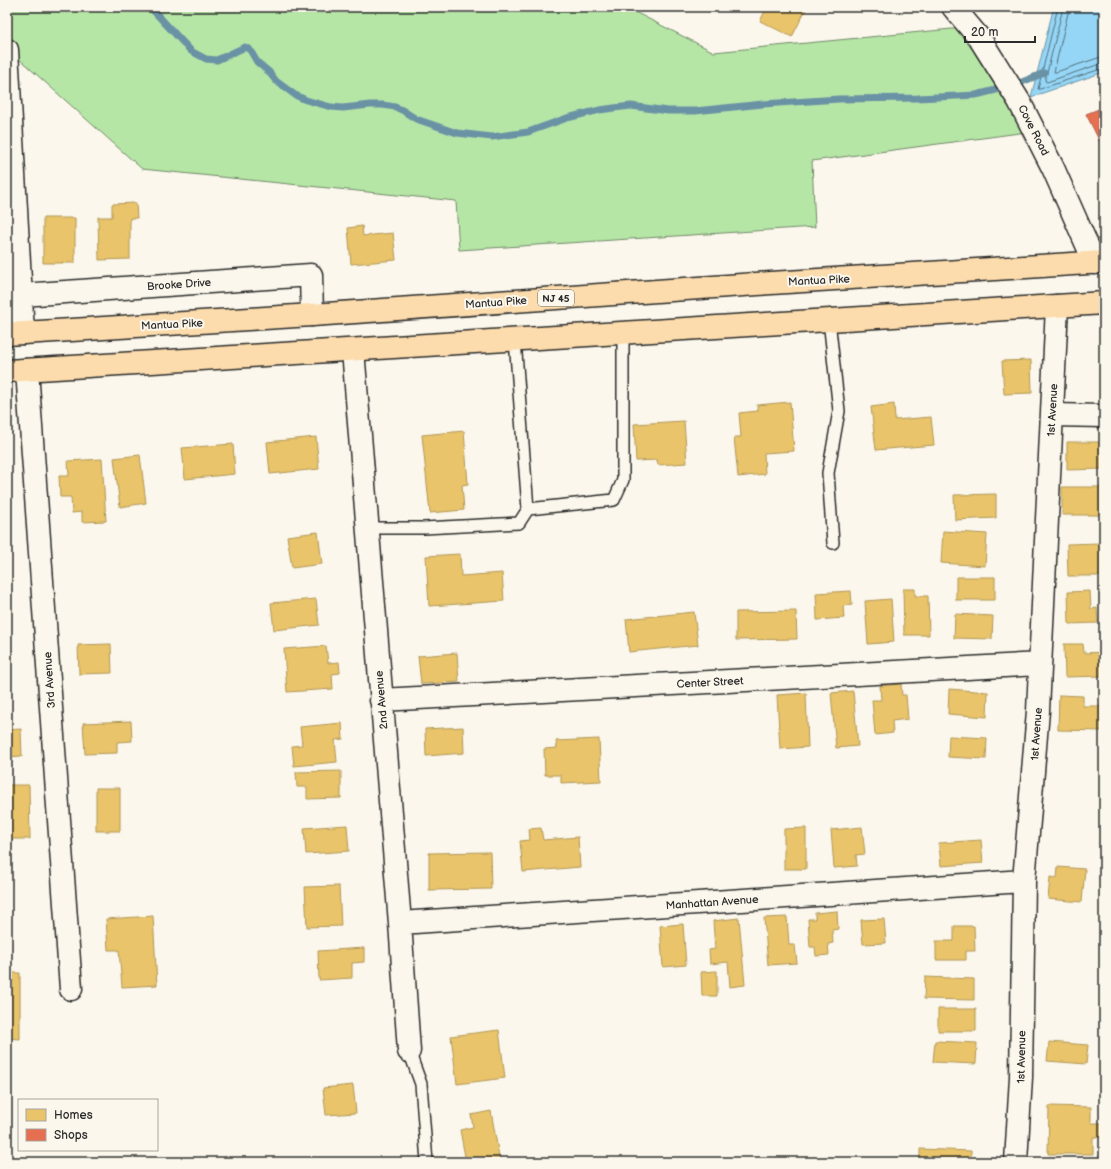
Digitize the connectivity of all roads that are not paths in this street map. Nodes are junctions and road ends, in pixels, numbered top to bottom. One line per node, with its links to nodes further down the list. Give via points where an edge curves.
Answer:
1 (953, 7): 3 (street, Cove Road, via 980,39 1019,101)
2 (7, 50): 4 (street)
3 (1100, 263): 7 (main road, Mantua Pike / NJ 45, via 763,283)
4 (14, 296): 7 (street, Brooke Drive, via 311,275); 9 (street)
5 (1104, 303): 6 (main road)
6 (1057, 306): 8 (main road); 14 (street, 1st Avenue)
7 (312, 315): 9 (main road, Mantua Pike / NJ 45)
8 (829, 320): 10 (main road); 18 (lane, via 839,411 828,473)
9 (15, 333)
10 (623, 333): 11 (main road); 16 (lane, via 623,480 614,500)
11 (515, 340): 12 (main road); 16 (lane)
12 (352, 350): 13 (main road); 17 (street, 2nd Avenue)
13 (17, 371): 23 (street, 3rd Avenue)
14 (1052, 415): 15 (street); 19 (street, 1st Avenue)
15 (1104, 416)
16 (528, 509): 17 (lane, via 519,523)
17 (367, 528): 20 (street, 2nd Avenue)
18 (833, 543)
19 (1040, 664): 20 (street, Center Street); 21 (street, 1st Avenue)
20 (381, 700): 22 (street, 2nd Avenue)
21 (1024, 881): 22 (street, Manhattan Avenue); 26 (street, 1st Avenue, via 1021,1077)
22 (400, 923): 24 (street, 2nd Avenue)
23 (71, 989)
24 (409, 1050): 25 (lane, via 420,1084)
25 (427, 1162)
26 (1016, 1162)

